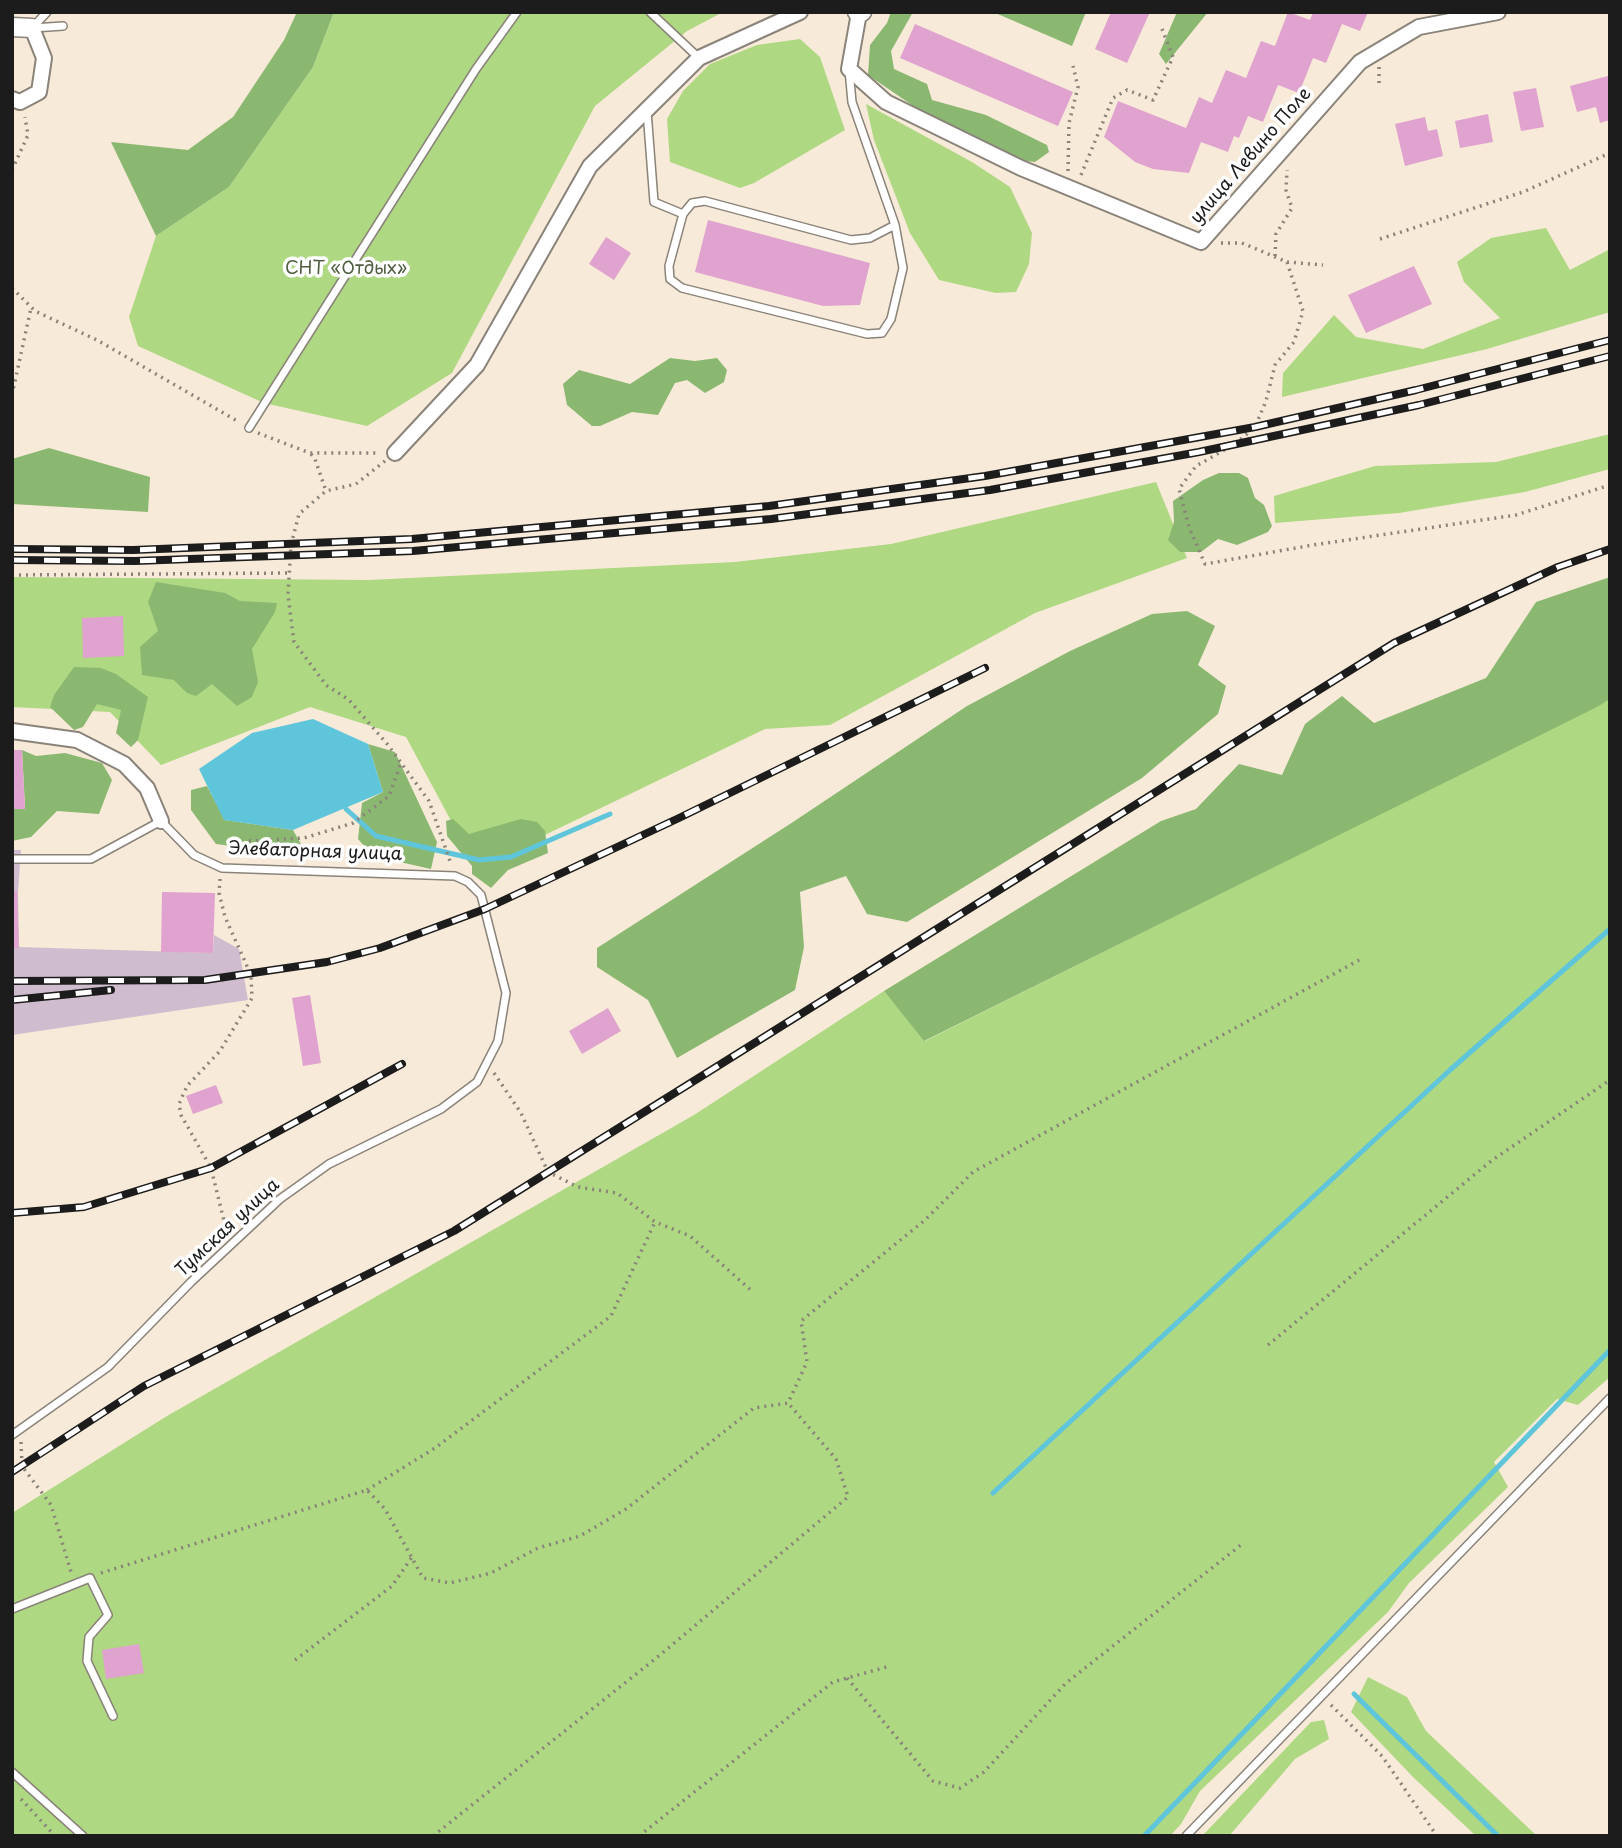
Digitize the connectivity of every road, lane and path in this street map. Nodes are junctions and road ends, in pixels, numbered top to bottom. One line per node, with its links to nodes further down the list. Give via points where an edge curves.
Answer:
1 (47, 12): 9 (lane)
2 (517, 12): 30 (lane, via 476,69)
3 (800, 12): 11 (street)
4 (1498, 12): 16 (street, улица Левино Поле, via 1419,27 1360,62)
5 (859, 13): 13 (street)
6 (655, 14): 11 (lane)
7 (63, 26): 9 (lane)
8 (12, 27): 9 (street)
9 (32, 28): 14 (street, via 44,58 39,92)
10 (1162, 29): 19 (path, via 1173,57 1153,100 1127,90 1113,97)
11 (699, 58): 15 (street)
12 (1073, 66): 19 (path, via 1078,87 1069,123)
13 (849, 69): 19 (street, улица Левино Поле, via 886,102); 21 (lane, via 852,102)
14 (16, 100): 18 (path, via 28,135)
15 (647, 107): 20 (lane, via 654,202); 32 (street, via 590,166 477,365)
16 (1284, 148): 23 (street, улица Левино Поле); 24 (path, via 1286,190 1292,208 1276,234)
17 (1610, 153): 22 (path, via 1523,192)
18 (12, 170)
19 (1071, 188): 23 (street, улица Левино Поле)
20 (683, 214): 21 (lane, via 692,203 705,201 851,240 870,238); 21 (lane, via 669,266 670,279 682,288 867,334 882,333 891,319 903,268)
21 (895, 225)
22 (1380, 239)
23 (1201, 242): 24 (path, via 1242,243)
24 (1275, 257): 25 (path)
25 (1287, 262): 26 (path); 33 (path, via 1303,311 1294,342 1275,365 1255,427 1196,466 1179,489 1205,564 1516,515)
26 (1323, 265)
27 (12, 288): 28 (path)
28 (31, 307): 29 (path); 30 (path)
29 (12, 395)
30 (249, 428): 31 (path)
31 (310, 453): 32 (path); 34 (path)
32 (395, 453): 34 (path, via 356,484)
33 (1610, 485)
34 (326, 491): 35 (path, via 299,514)
35 (290, 573): 36 (path); 38 (path, via 294,642 326,685 349,700)
36 (12, 575)
37 (12, 731): 39 (street, Элеваторная улица, via 77,740 124,764 147,788)
38 (401, 763): 40 (path, via 429,801); 42 (path, via 390,796 353,823 304,838 247,841)
39 (161, 821): 41 (lane, via 91,859); 42 (lane, Элеваторная улица, via 194,855)
40 (449, 858)
41 (12, 859)
42 (222, 869): 44 (lane, Элеваторная улица, via 456,876 481,895); 48 (path, via 219,893 251,975 252,998 220,1051 187,1086 179,1104 211,1168)
43 (1361, 959): 52 (path, via 973,1172 925,1220 801,1321 807,1362)
44 (506, 993): 45 (lane, Тумская улица, via 498,1041)
45 (487, 1062): 47 (path, via 521,1113 548,1172 578,1187 617,1193); 48 (lane, Тумская улица, via 477,1082 441,1109 329,1164 280,1199)
46 (1610, 1080): 50 (path, via 1491,1161)
47 (655, 1222): 49 (path, via 690,1236); 55 (path, via 611,1316 435,1448)
48 (231, 1245): 53 (lane, Тумская улица, via 108,1367)
49 (753, 1292)
50 (1268, 1345)
51 (1610, 1398): 64 (lane)
52 (788, 1403): 57 (path, via 754,1408 626,1509 580,1536 538,1548 491,1573 450,1583 423,1577); 70 (path, via 836,1460 848,1497)
53 (20, 1430): 54 (lane, Тумская улица); 59 (path, via 22,1466 51,1505)
54 (12, 1435)
55 (367, 1490): 57 (path, via 385,1509); 58 (path)
56 (1241, 1545): 63 (path, via 1066,1683 984,1772 960,1788 933,1782)
57 (412, 1557): 61 (path, via 392,1586)
58 (90, 1578): 59 (lane); 65 (lane, via 107,1615 89,1637 87,1661)
59 (75, 1584): 60 (lane)
60 (12, 1609)
61 (295, 1660)
62 (890, 1666): 63 (path)
63 (847, 1678): 71 (path, via 833,1682)
64 (1321, 1695): 72 (lane); 73 (path, via 1382,1756)
65 (113, 1716)
66 (12, 1772): 69 (lane)
67 (20, 1797): 68 (path)
68 (55, 1836)
69 (83, 1836)
70 (433, 1836)
71 (639, 1836)
72 (1186, 1836)
73 (1437, 1836)

